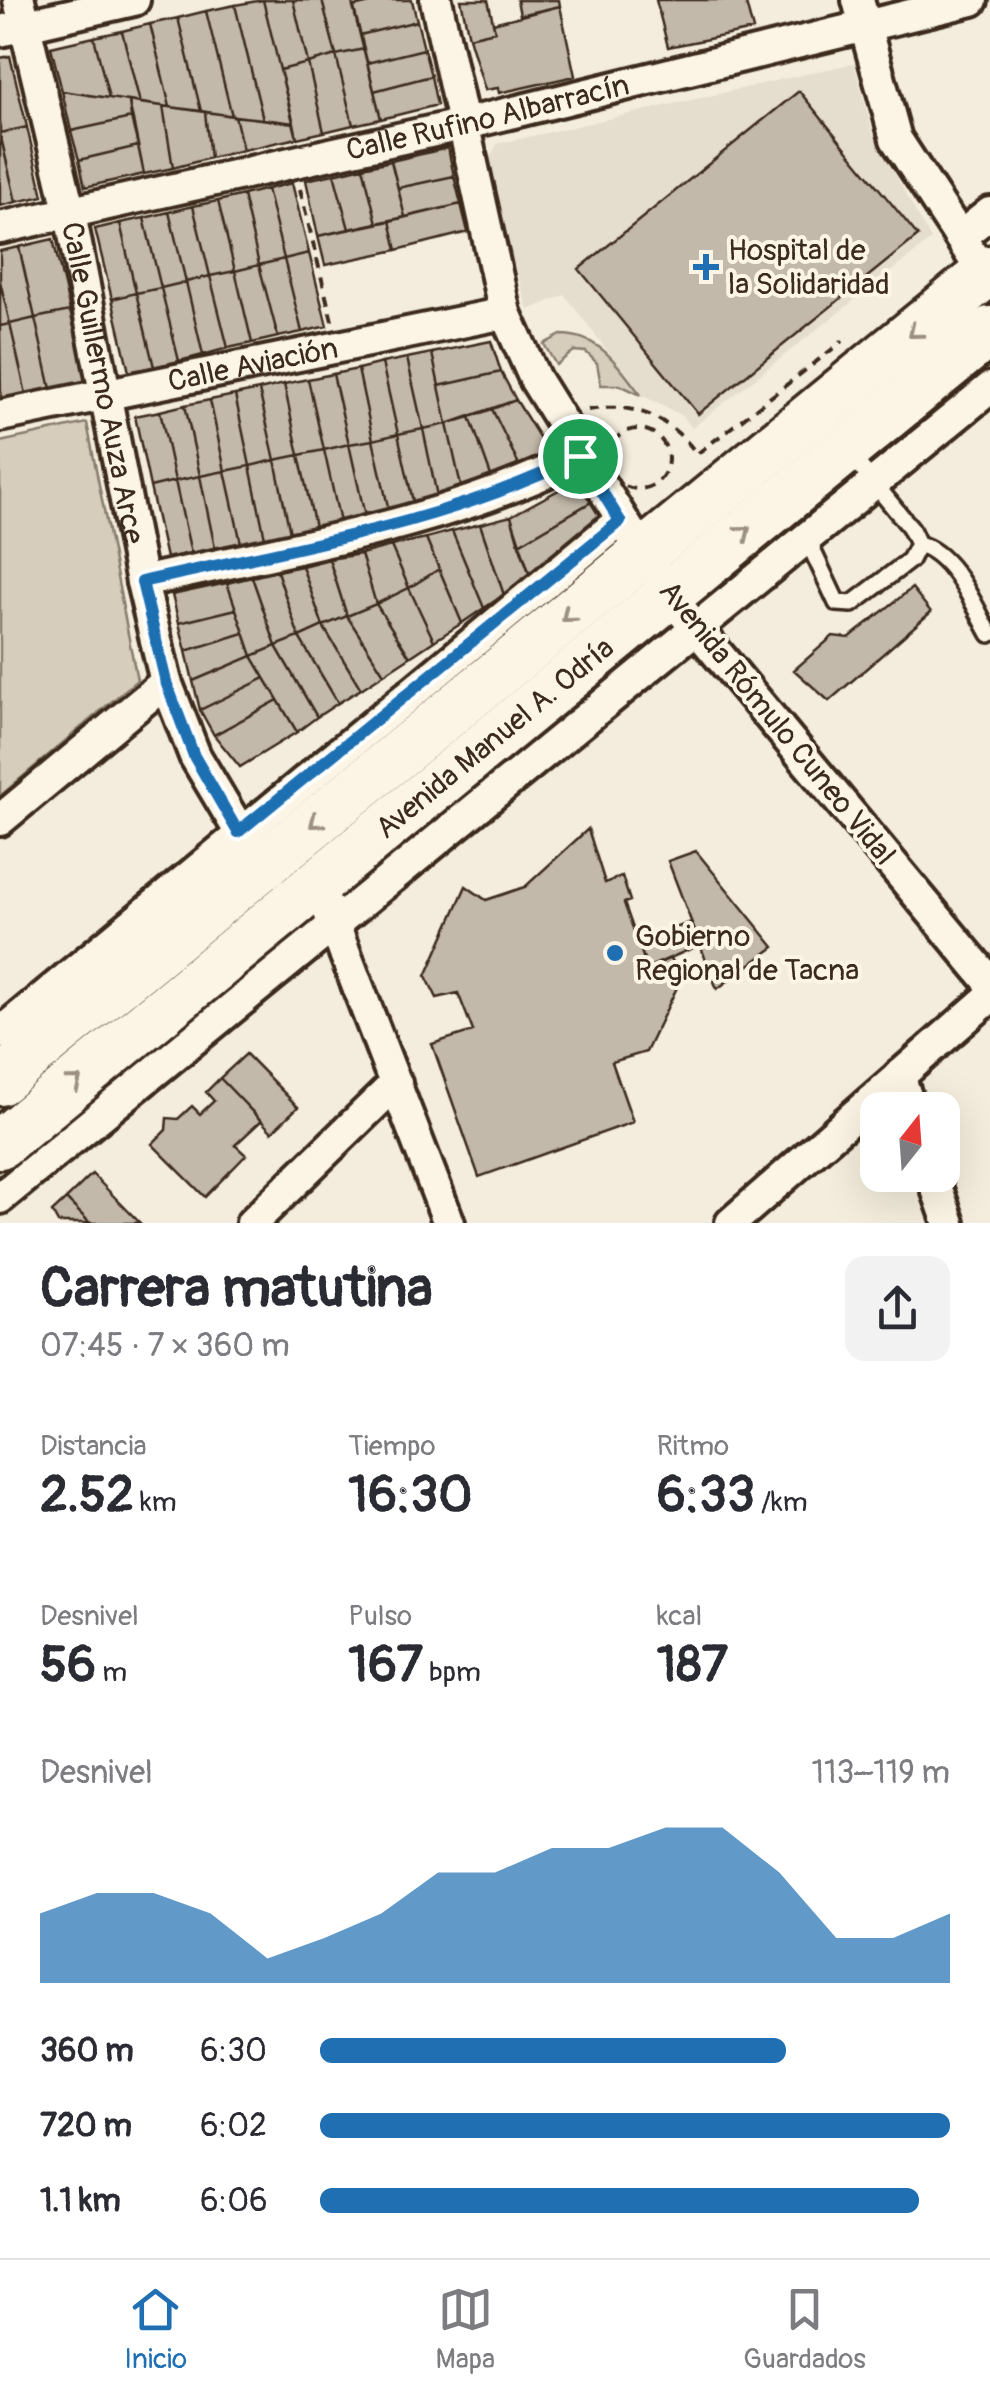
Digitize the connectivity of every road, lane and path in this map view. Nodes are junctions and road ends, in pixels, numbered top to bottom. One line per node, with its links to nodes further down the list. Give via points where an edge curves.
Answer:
1 (134, 0): 5 (street)
2 (436, 0): 6 (street, Avenida Rómulo Cuneo Vidal)
3 (972, 0): 4 (street, Calle Rufino Albarracín)
4 (861, 13): 6 (street, Calle Rufino Albarracín); 11 (street, via 896,139)
5 (14, 19): 9 (street, Calle Guillermo Auza Arce)
6 (465, 124): 7 (street, Calle Rufino Albarracín); 12 (street, Avenida Rómulo Cuneo Vidal)
7 (294, 160): 9 (street, Calle Rufino Albarracín); 15 (path)
8 (990, 212): 11 (street)
9 (70, 214): 10 (street, Calle Rufino Albarracín); 17 (street, Calle Guillermo Auza Arce)
10 (0, 228)
11 (978, 260): 23 (highway, Avenida Manuel A. Odría, one-way to 23)
12 (506, 314): 15 (street, Calle Aviación); 20 (street, Avenida Rómulo Cuneo Vidal)
13 (990, 331): 21 (highway, Avenida Manuel A. Odría)
14 (855, 332): 18 (path, via 697,454 680,432 644,412)
15 (338, 346): 17 (street, Calle Aviación)
16 (990, 388): 21 (street, Avenida Manuel A. Odría)
17 (107, 392): 19 (street, Calle Aviación); 26 (street, Calle Guillermo Auza Arce)
18 (581, 412)
19 (0, 416)
20 (580, 456): 23 (street, Avenida Rómulo Cuneo Vidal); 26 (street, via 461,508)
21 (860, 466): 24 (street, Avenida Manuel A. Odría); 25 (lane); 27 (highway, Avenida Manuel A. Odría, one-way to 21)
22 (640, 488): 22 (path, via 658,481 668,464 664,444 640,429 615,440 608,457 620,482)
23 (632, 538): 27 (street, Avenida Rómulo Cuneo Vidal); 31 (highway, Avenida Manuel A. Odría)
24 (807, 539): 25 (lane, via 837,603 852,604 910,560); 27 (street, Avenida Manuel A. Odría)
25 (918, 544): 28 (lane, via 932,548 956,574)
26 (142, 582): 29 (street, Calle Guillermo Auza Arce)
27 (681, 610): 32 (highway, Avenida Manuel A. Odría); 34 (street, Avenida Rómulo Cuneo Vidal)
28 (990, 634)
29 (166, 682): 30 (street); 31 (street, Calle Guillermo Auza Arce)
30 (0, 820)
31 (245, 862): 33 (highway); 36 (street, Avenida Manuel A. Odría); 38 (highway, Avenida Manuel A. Odría)
32 (326, 903): 33 (highway, Avenida Manuel A. Odría); 39 (street); 43 (street, Avenida Manuel A. Odría)
33 (266, 924): 41 (highway, Avenida Manuel A. Odría, one-way to 33)
34 (990, 982)
35 (990, 997): 37 (street)
36 (0, 1033)
37 (899, 1076): 40 (street); 44 (street)
38 (0, 1082)
39 (396, 1083): 45 (street); 46 (street)
40 (904, 1092)
41 (0, 1144)
42 (938, 1192): 48 (street)
43 (0, 1198)
44 (760, 1212): 47 (street)
45 (252, 1223)
46 (449, 1223)
47 (731, 1223)
48 (949, 1223)

